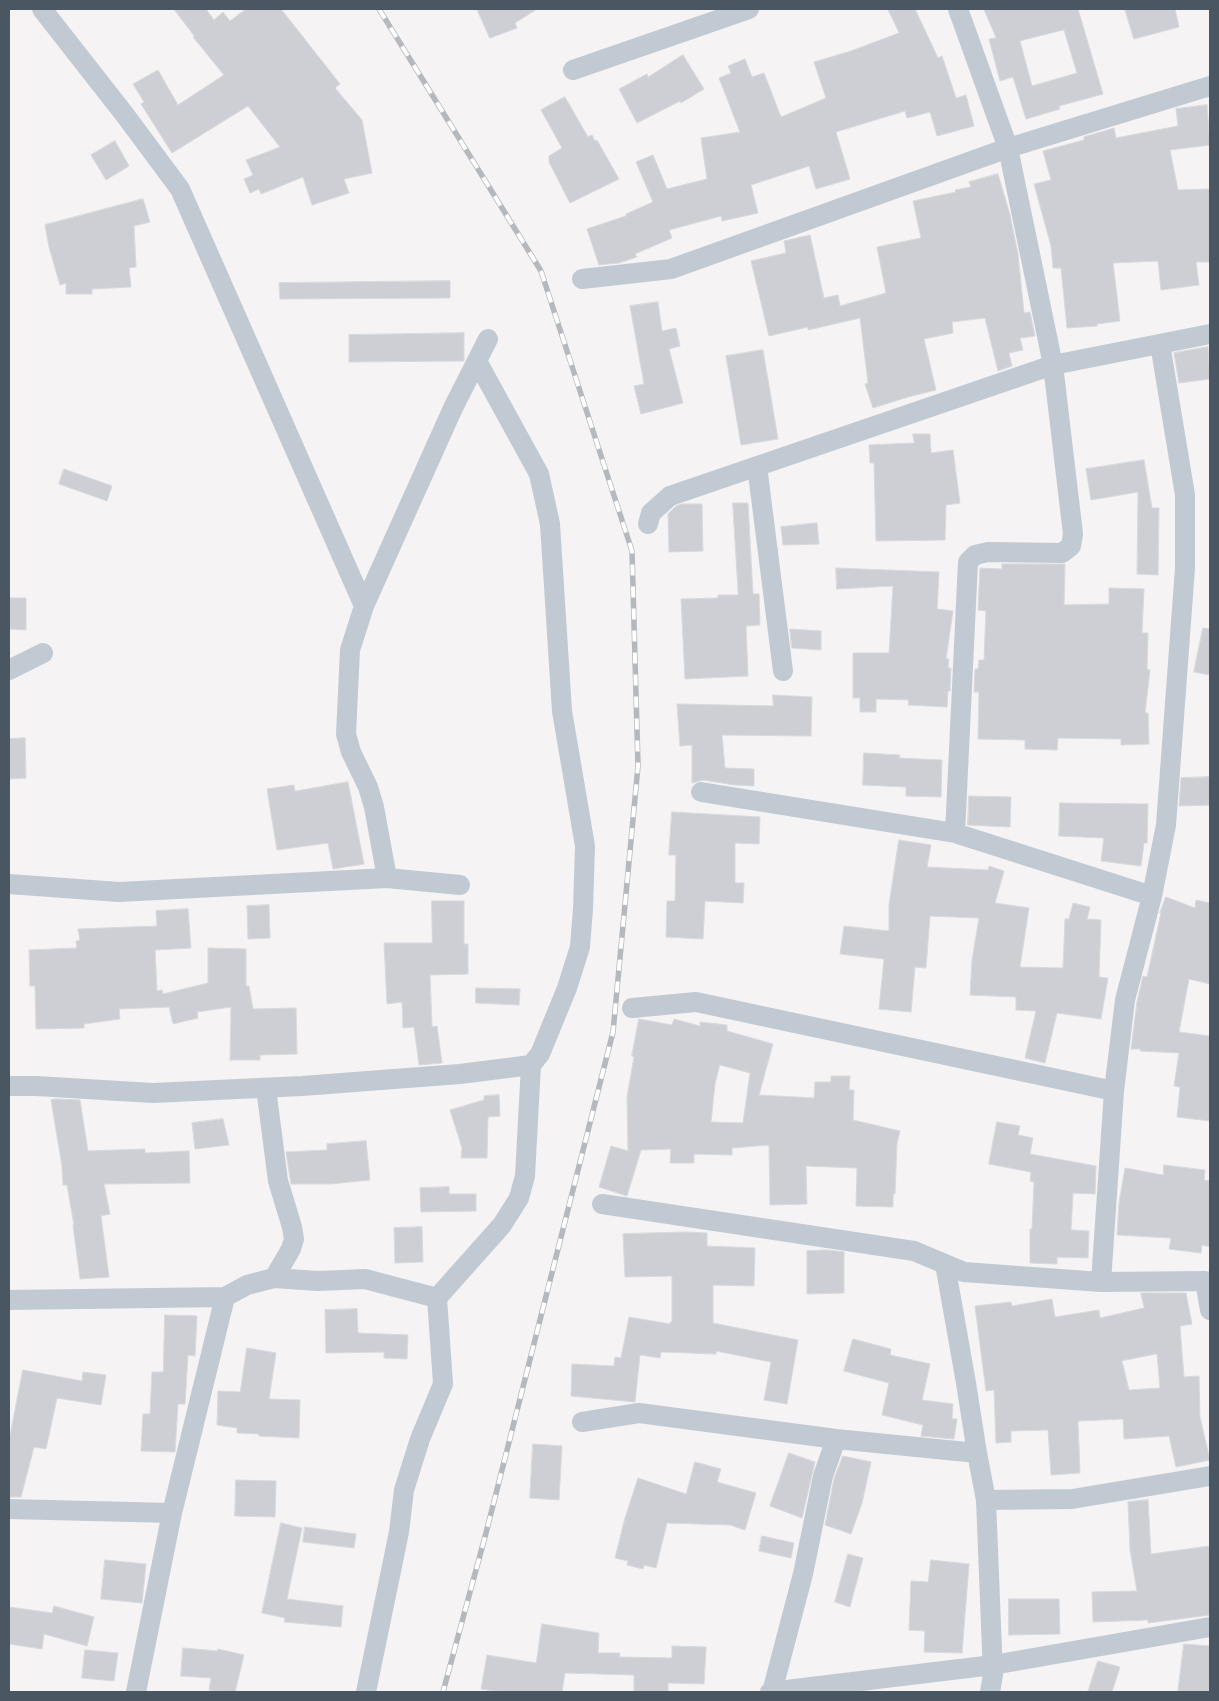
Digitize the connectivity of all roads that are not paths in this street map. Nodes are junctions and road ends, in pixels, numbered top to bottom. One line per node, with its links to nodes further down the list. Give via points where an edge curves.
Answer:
1 (42, 9): 16 (street, via 180,189)
2 (749, 9): 4 (street)
3 (958, 9): 7 (street)
4 (722, 13): 5 (street)
5 (574, 70)
6 (1210, 86): 7 (street)
7 (1008, 148): 8 (street, via 671,269); 13 (street)
8 (582, 279)
9 (1210, 334): 11 (street)
10 (488, 339): 12 (street)
11 (1160, 344): 13 (street); 25 (street, via 1185,495 1185,568 1166,825)
12 (477, 361): 16 (street); 27 (street, via 539,474 550,524 562,711 585,846 580,947 540,1054)
13 (1053, 365): 14 (street); 21 (street, via 1073,534 1071,546 1062,552 975,554 968,562)
14 (757, 466): 15 (street, via 670,496 651,513); 19 (street)
15 (648, 524)
16 (364, 606): 22 (street, via 350,650 346,734 374,807)
17 (43, 653): 18 (street)
18 (9, 670)
19 (783, 671)
20 (701, 792): 21 (street)
21 (955, 833): 25 (street)
22 (387, 878): 23 (street, via 119,892); 24 (street)
23 (9, 884)
24 (460, 885)
25 (1152, 896): 30 (street, via 1125,1000)
26 (632, 1008): 30 (street, via 696,1002)
27 (531, 1065): 29 (street, via 460,1074); 36 (street, via 524,1176 519,1198 502,1225)
28 (9, 1086): 29 (street, via 153,1093)
29 (266, 1088): 33 (street, via 278,1181 294,1239)
30 (1114, 1091): 34 (street)
31 (602, 1204): 32 (street, via 914,1251)
32 (954, 1268): 34 (street); 41 (street, via 950,1289)
33 (274, 1278): 35 (street, via 247,1285); 36 (street, via 365,1280)
34 (1102, 1282): 38 (street, via 1205,1281)
35 (225, 1297): 37 (street); 45 (street)
36 (437, 1298): 49 (street, via 443,1384 420,1439 404,1490 399,1532)
37 (9, 1300)
38 (1210, 1310)
39 (582, 1422): 40 (street, via 638,1413)
40 (836, 1440): 41 (street); 50 (street, via 823,1476 803,1574)
41 (976, 1454): 43 (street)
42 (1210, 1476): 43 (street, via 1072,1499)
43 (986, 1500): 47 (street)
44 (9, 1509): 45 (street)
45 (172, 1513): 48 (street)
46 (1210, 1627): 47 (street)
47 (993, 1664): 50 (street); 51 (street)
48 (136, 1692)
49 (366, 1692)
50 (771, 1692)
51 (990, 1692)

